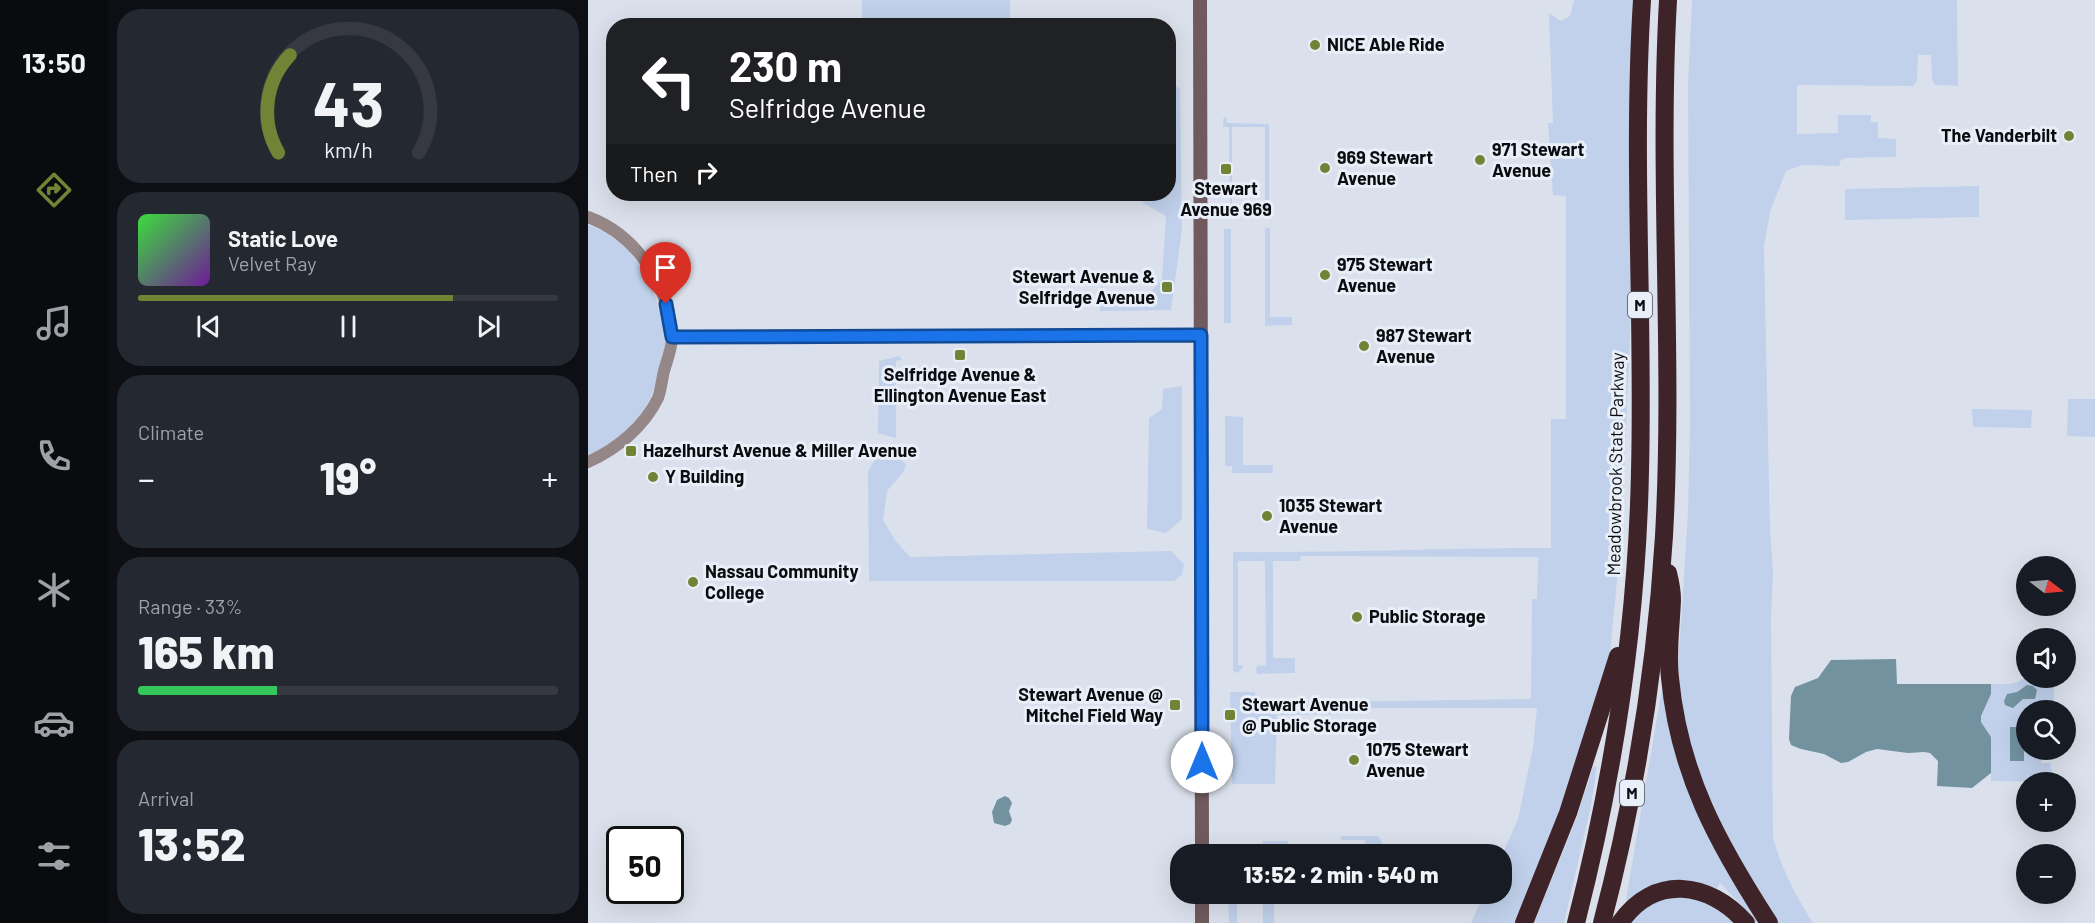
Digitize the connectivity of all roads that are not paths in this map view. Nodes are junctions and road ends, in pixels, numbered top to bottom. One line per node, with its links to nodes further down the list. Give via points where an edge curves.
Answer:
1 (1200, 0): 7 (main road)
2 (1642, 0): 11 (highway, Meadowbrook State Parkway / M, via 1638,110 1640,472)
3 (1668, 0): 5 (highway, M)
4 (1678, 0): 5 (highway)
5 (1665, 57): 10 (highway, M)
6 (588, 217): 8 (street, via 626,238 645,260 659,284)
7 (1201, 335): 8 (street); 12 (main road)
8 (672, 337): 9 (street, via 658,397 642,422 624,441)
9 (588, 462)
10 (1664, 536): 17 (highway, M, via 1643,727); 20 (highway, via 1672,598 1670,676 1682,747 1711,825)
11 (1632, 609): 15 (highway, via 1576,790); 16 (highway, Meadowbrook State Parkway / M, via 1610,770)
12 (1202, 844)
13 (1202, 904): 14 (main road)
14 (1202, 923)
15 (1524, 923)
16 (1576, 923)
17 (1602, 923)
18 (1620, 923): 19 (highway, via 1631,908 1648,896 1682,889 1720,900)
19 (1746, 923)
20 (1769, 923)

